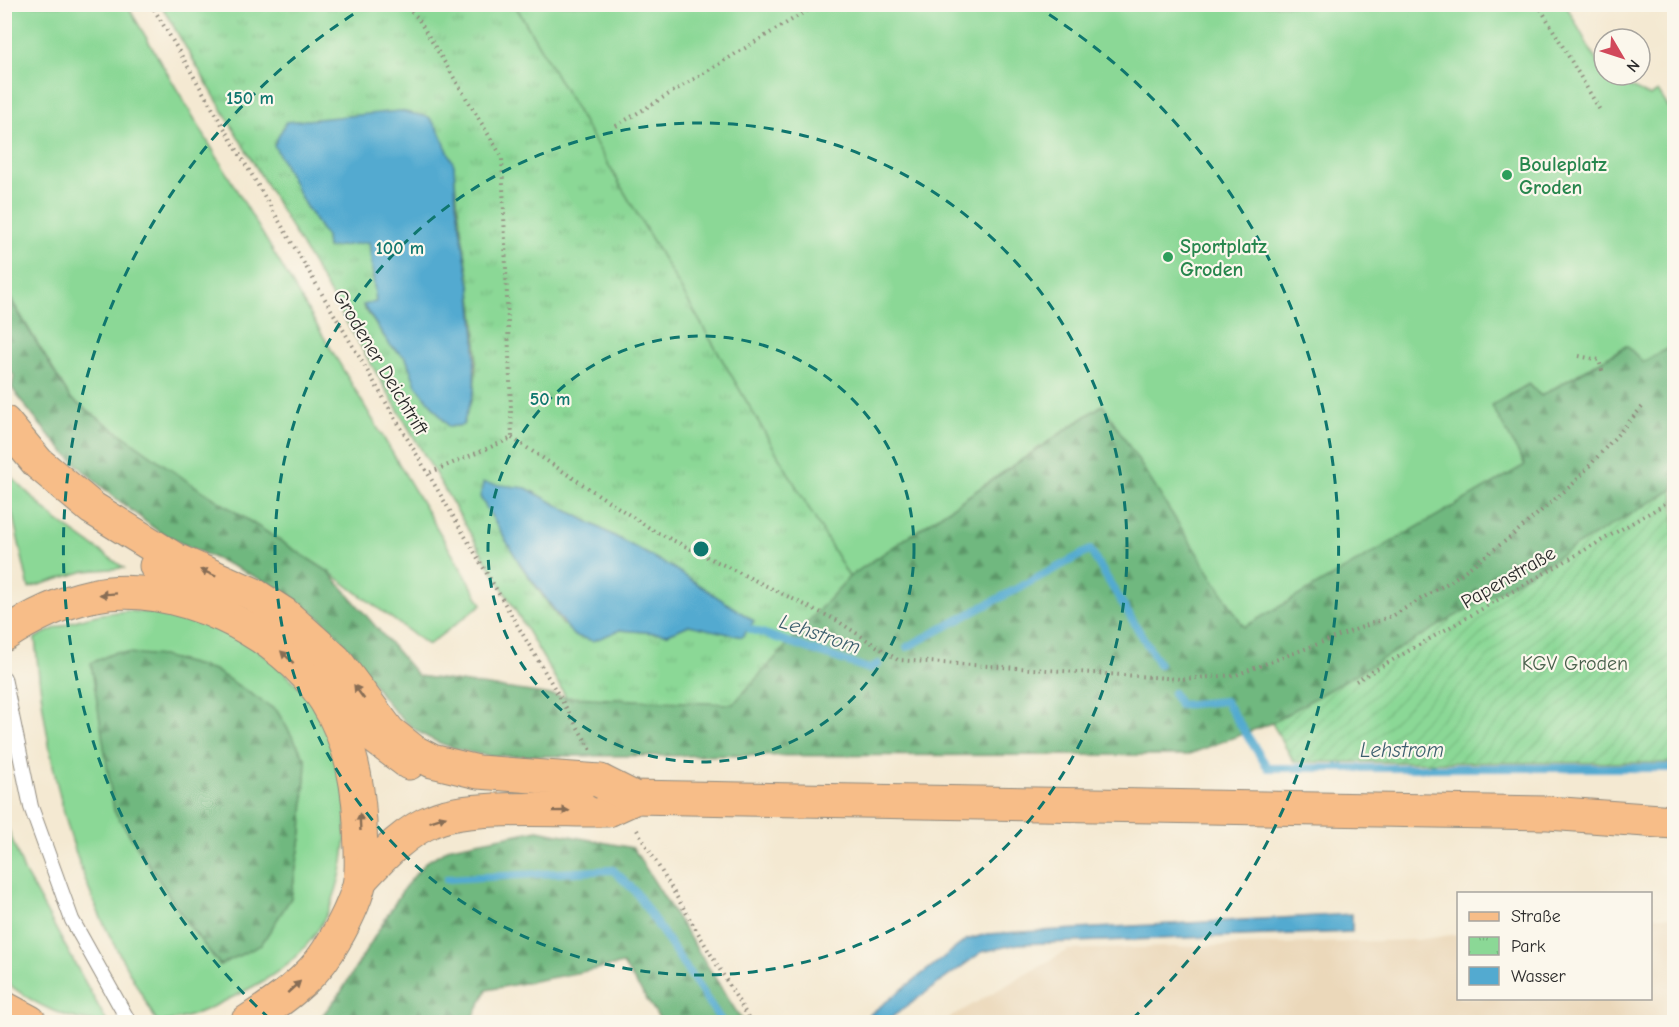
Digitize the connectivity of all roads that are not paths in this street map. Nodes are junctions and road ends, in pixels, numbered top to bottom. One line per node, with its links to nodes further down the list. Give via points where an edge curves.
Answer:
1 (4, 422): 7 (main road, one-way to 1, via 413,751 389,732 335,660 285,614 253,594 176,560 93,508 38,463)
2 (4, 446): 3 (main road, via 60,502 172,577)
3 (217, 613): 4 (main road, one-way to 4, via 159,596 92,595 38,614); 6 (main road, one-way to 3, via 283,652 247,627)
4 (4, 635)
5 (4, 678): 14 (lane, via 31,807 72,920)
6 (326, 700): 7 (main road, via 426,774); 11 (main road, one-way to 6, via 356,778)
7 (514, 791): 9 (main road, bridge, via 600,781 632,798); 11 (main road, one-way to 7, via 385,854 434,819)
8 (1674, 807): 9 (main road)
9 (1548, 813): 10 (main road)
10 (1674, 822)
11 (360, 880): 15 (main road, one-way to 11, via 291,991 327,952)
12 (4, 1008): 13 (main road)
13 (30, 1023)
14 (129, 1023)
15 (248, 1023)

